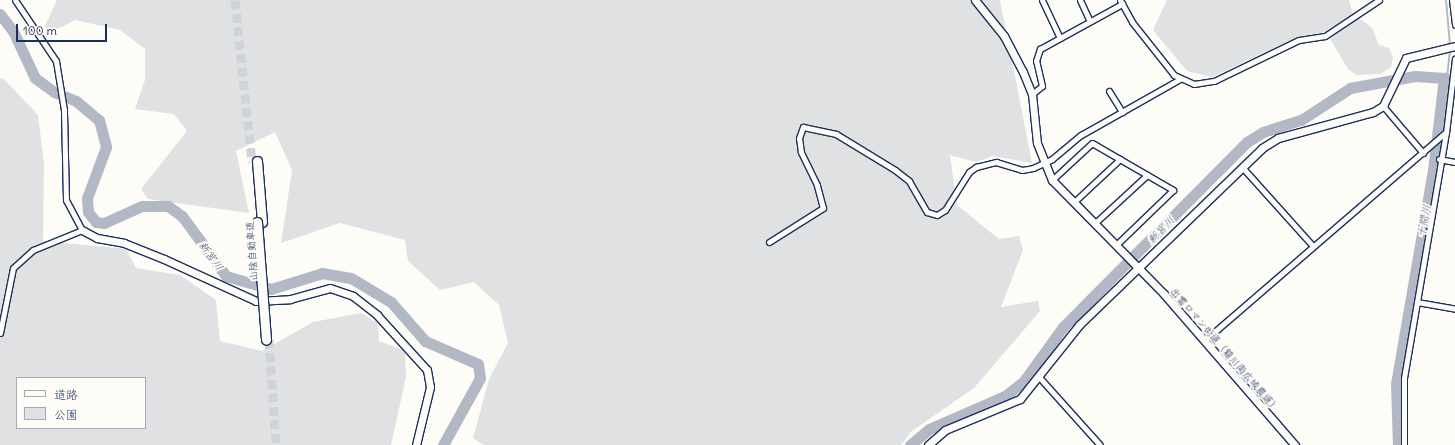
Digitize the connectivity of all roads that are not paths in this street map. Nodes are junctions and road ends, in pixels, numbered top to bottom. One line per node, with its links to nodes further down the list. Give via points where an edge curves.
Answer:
1 (15, 0): 30 (street, via 56,61 64,110 63,185 66,200)
2 (975, 0): 15 (street, via 1016,54)
3 (1042, 0): 10 (street)
4 (1080, 0): 8 (street)
5 (1379, 0): 13 (street, via 1325,36 1299,40 1214,81 1194,84)
6 (1452, 0): 9 (street)
7 (1121, 2): 8 (street); 13 (street)
8 (1090, 21): 10 (street)
9 (1455, 25)
10 (1060, 38): 15 (street, via 1037,54 1042,86)
11 (1455, 46): 16 (street, via 1415,53 1399,70)
12 (1455, 59): 18 (street, via 1450,83)
13 (1180, 80): 17 (street)
14 (1109, 90): 17 (street)
15 (1032, 94): 24 (street)
16 (1384, 106): 19 (street); 25 (street, via 1373,112 1278,138)
17 (1122, 112): 24 (street, via 1069,143)
18 (1446, 133): 19 (street); 21 (street)
19 (1422, 153): 33 (street)
20 (1120, 159): 26 (street); 27 (street, via 1092,143); 28 (street)
21 (1439, 159): 23 (street); 35 (street)
22 (254, 162): 38 (highway, 山陰自動車道)
23 (1455, 162)
24 (1043, 164): 27 (street); 31 (street, via 1022,170 996,162 976,167 968,172 945,210 931,215 921,205 909,182 895,170 852,143 807,126 799,131 799,138 823,208)
25 (1242, 167): 33 (street); 34 (street)
26 (1147, 175): 29 (street); 32 (street, via 1173,190)
27 (1052, 180): 28 (street)
28 (1074, 202): 29 (street)
29 (1095, 223): 32 (street)
30 (82, 230): 37 (street, via 33,250 12,268); 41 (street, via 98,238 124,243 164,259 256,302 290,299 330,288 353,296 377,315 427,370 430,387)
31 (769, 242)
32 (1116, 245): 34 (street, 出雲ロマン街道（簸川南広域農道）)
33 (1313, 246): 39 (street)
34 (1137, 266): 39 (street, 出雲ロマン街道（簸川南広域農道）); 40 (street, via 1079,325)
35 (1417, 302): 36 (street); 45 (street, via 1404,378)
36 (1455, 309)
37 (0, 333)
38 (268, 339)
39 (1205, 340): 44 (street, 出雲ロマン街道（簸川南広域農道）)
40 (1039, 377): 42 (street, via 1020,399 945,430); 43 (street)
41 (416, 445)
42 (928, 445)
43 (1100, 445)
44 (1294, 445)
45 (1404, 445)

